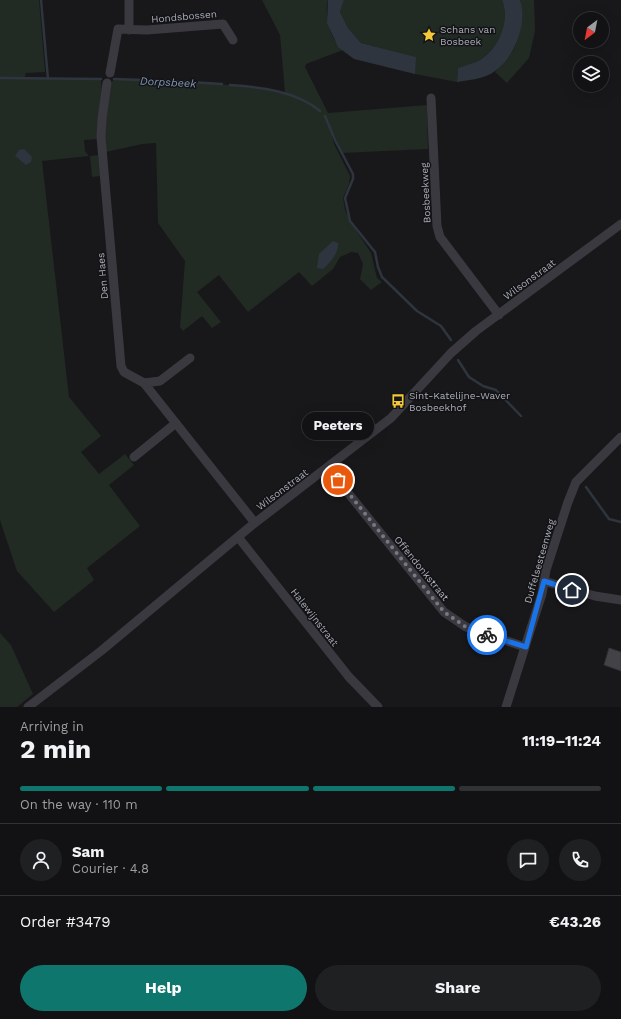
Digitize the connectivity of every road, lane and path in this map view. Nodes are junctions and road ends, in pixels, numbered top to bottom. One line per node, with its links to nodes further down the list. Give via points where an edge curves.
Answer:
1 (129, 0): 2 (street)
2 (129, 30): 3 (street, Hondsbossen, via 223,24); 4 (street, via 118,29)
3 (233, 40)
4 (110, 73)
5 (107, 83): 10 (street, Den Haes, via 102,119 102,153 120,366 124,372)
6 (432, 98): 8 (street, Bosbeekweg, via 437,226 440,237)
7 (621, 224): 8 (street, Wilsonstraat)
8 (499, 315): 14 (street, Wilsonstraat, via 451,353 391,418)
9 (190, 358): 10 (street, via 160,381)
10 (144, 383): 11 (street, Den Haes)
11 (176, 423): 13 (street); 15 (street, Den Haes)
12 (621, 437): 17 (street, Duffelsesteenweg, via 576,482)
13 (134, 457)
14 (328, 468): 15 (street, Wilsonstraat); 19 (street, Offendonkstraat, via 444,612 473,630)
15 (255, 523): 16 (street, Wilsonstraat)
16 (238, 537): 20 (street, Wilsonstraat, via 101,651); 21 (street, Halewijnstraat, via 349,677)
17 (544, 581): 18 (street, via 595,596); 19 (street, Duffelsesteenweg)
18 (621, 600)
19 (526, 647): 22 (street, Duffelsesteenweg)
20 (28, 707)
21 (378, 707)
22 (506, 707)

